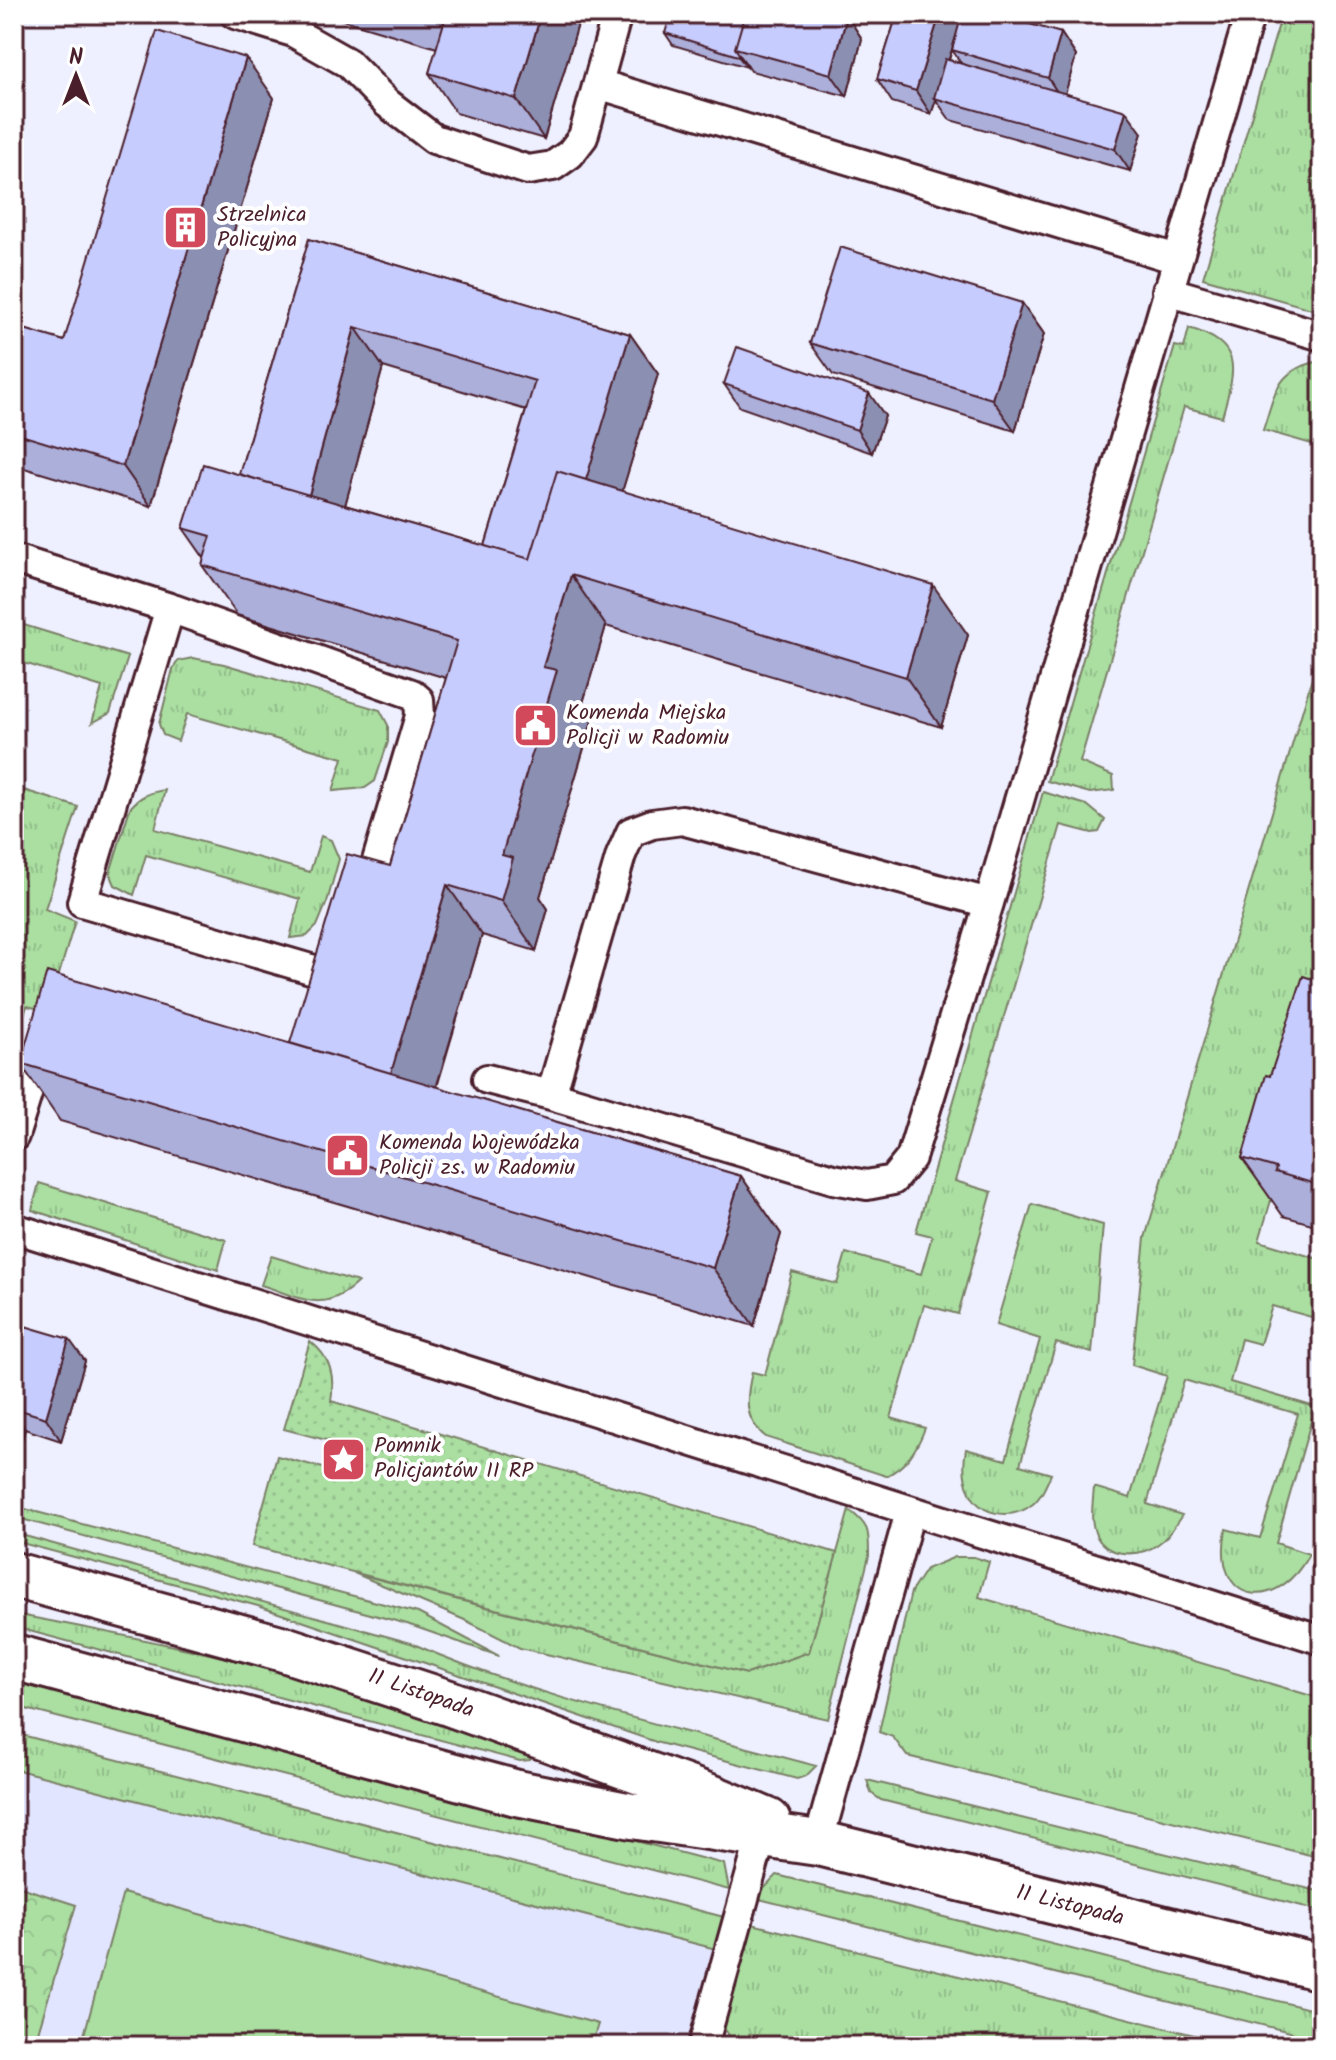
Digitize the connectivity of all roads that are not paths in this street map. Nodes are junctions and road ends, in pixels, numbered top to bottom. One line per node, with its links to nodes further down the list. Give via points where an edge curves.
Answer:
1 (235, 14): 4 (lane, via 293,32 348,63 387,103 434,139 528,170 553,166 570,154 583,137)
2 (617, 14): 4 (lane)
3 (1250, 14): 5 (lane)
4 (598, 84): 5 (lane)
5 (1177, 259): 6 (lane)
6 (1167, 291): 7 (lane); 10 (lane)
7 (1322, 336)
8 (14, 559): 9 (lane)
9 (170, 608): 9 (lane, via 82,902 325,971 350,954 420,716 419,700)
10 (989, 903): 13 (lane, via 682,820 631,832); 13 (lane, via 911,1158 893,1180 867,1185 833,1179)
11 (52, 1015): 14 (lane)
12 (487, 1079): 13 (lane)
13 (551, 1095)
14 (14, 1136)
15 (14, 1228): 16 (lane)
16 (910, 1512): 18 (lane); 21 (lane)
17 (14, 1575): 21 (main road, 11 Listopada, via 284,1649 431,1697 713,1798)
18 (1322, 1640)
19 (14, 1657): 20 (main road, 11 Listopada, via 517,1793)
20 (761, 1837): 21 (main road, 11 Listopada); 23 (lane)
21 (818, 1843): 22 (main road, 11 Listopada)
22 (1322, 1968)
23 (703, 2046)

